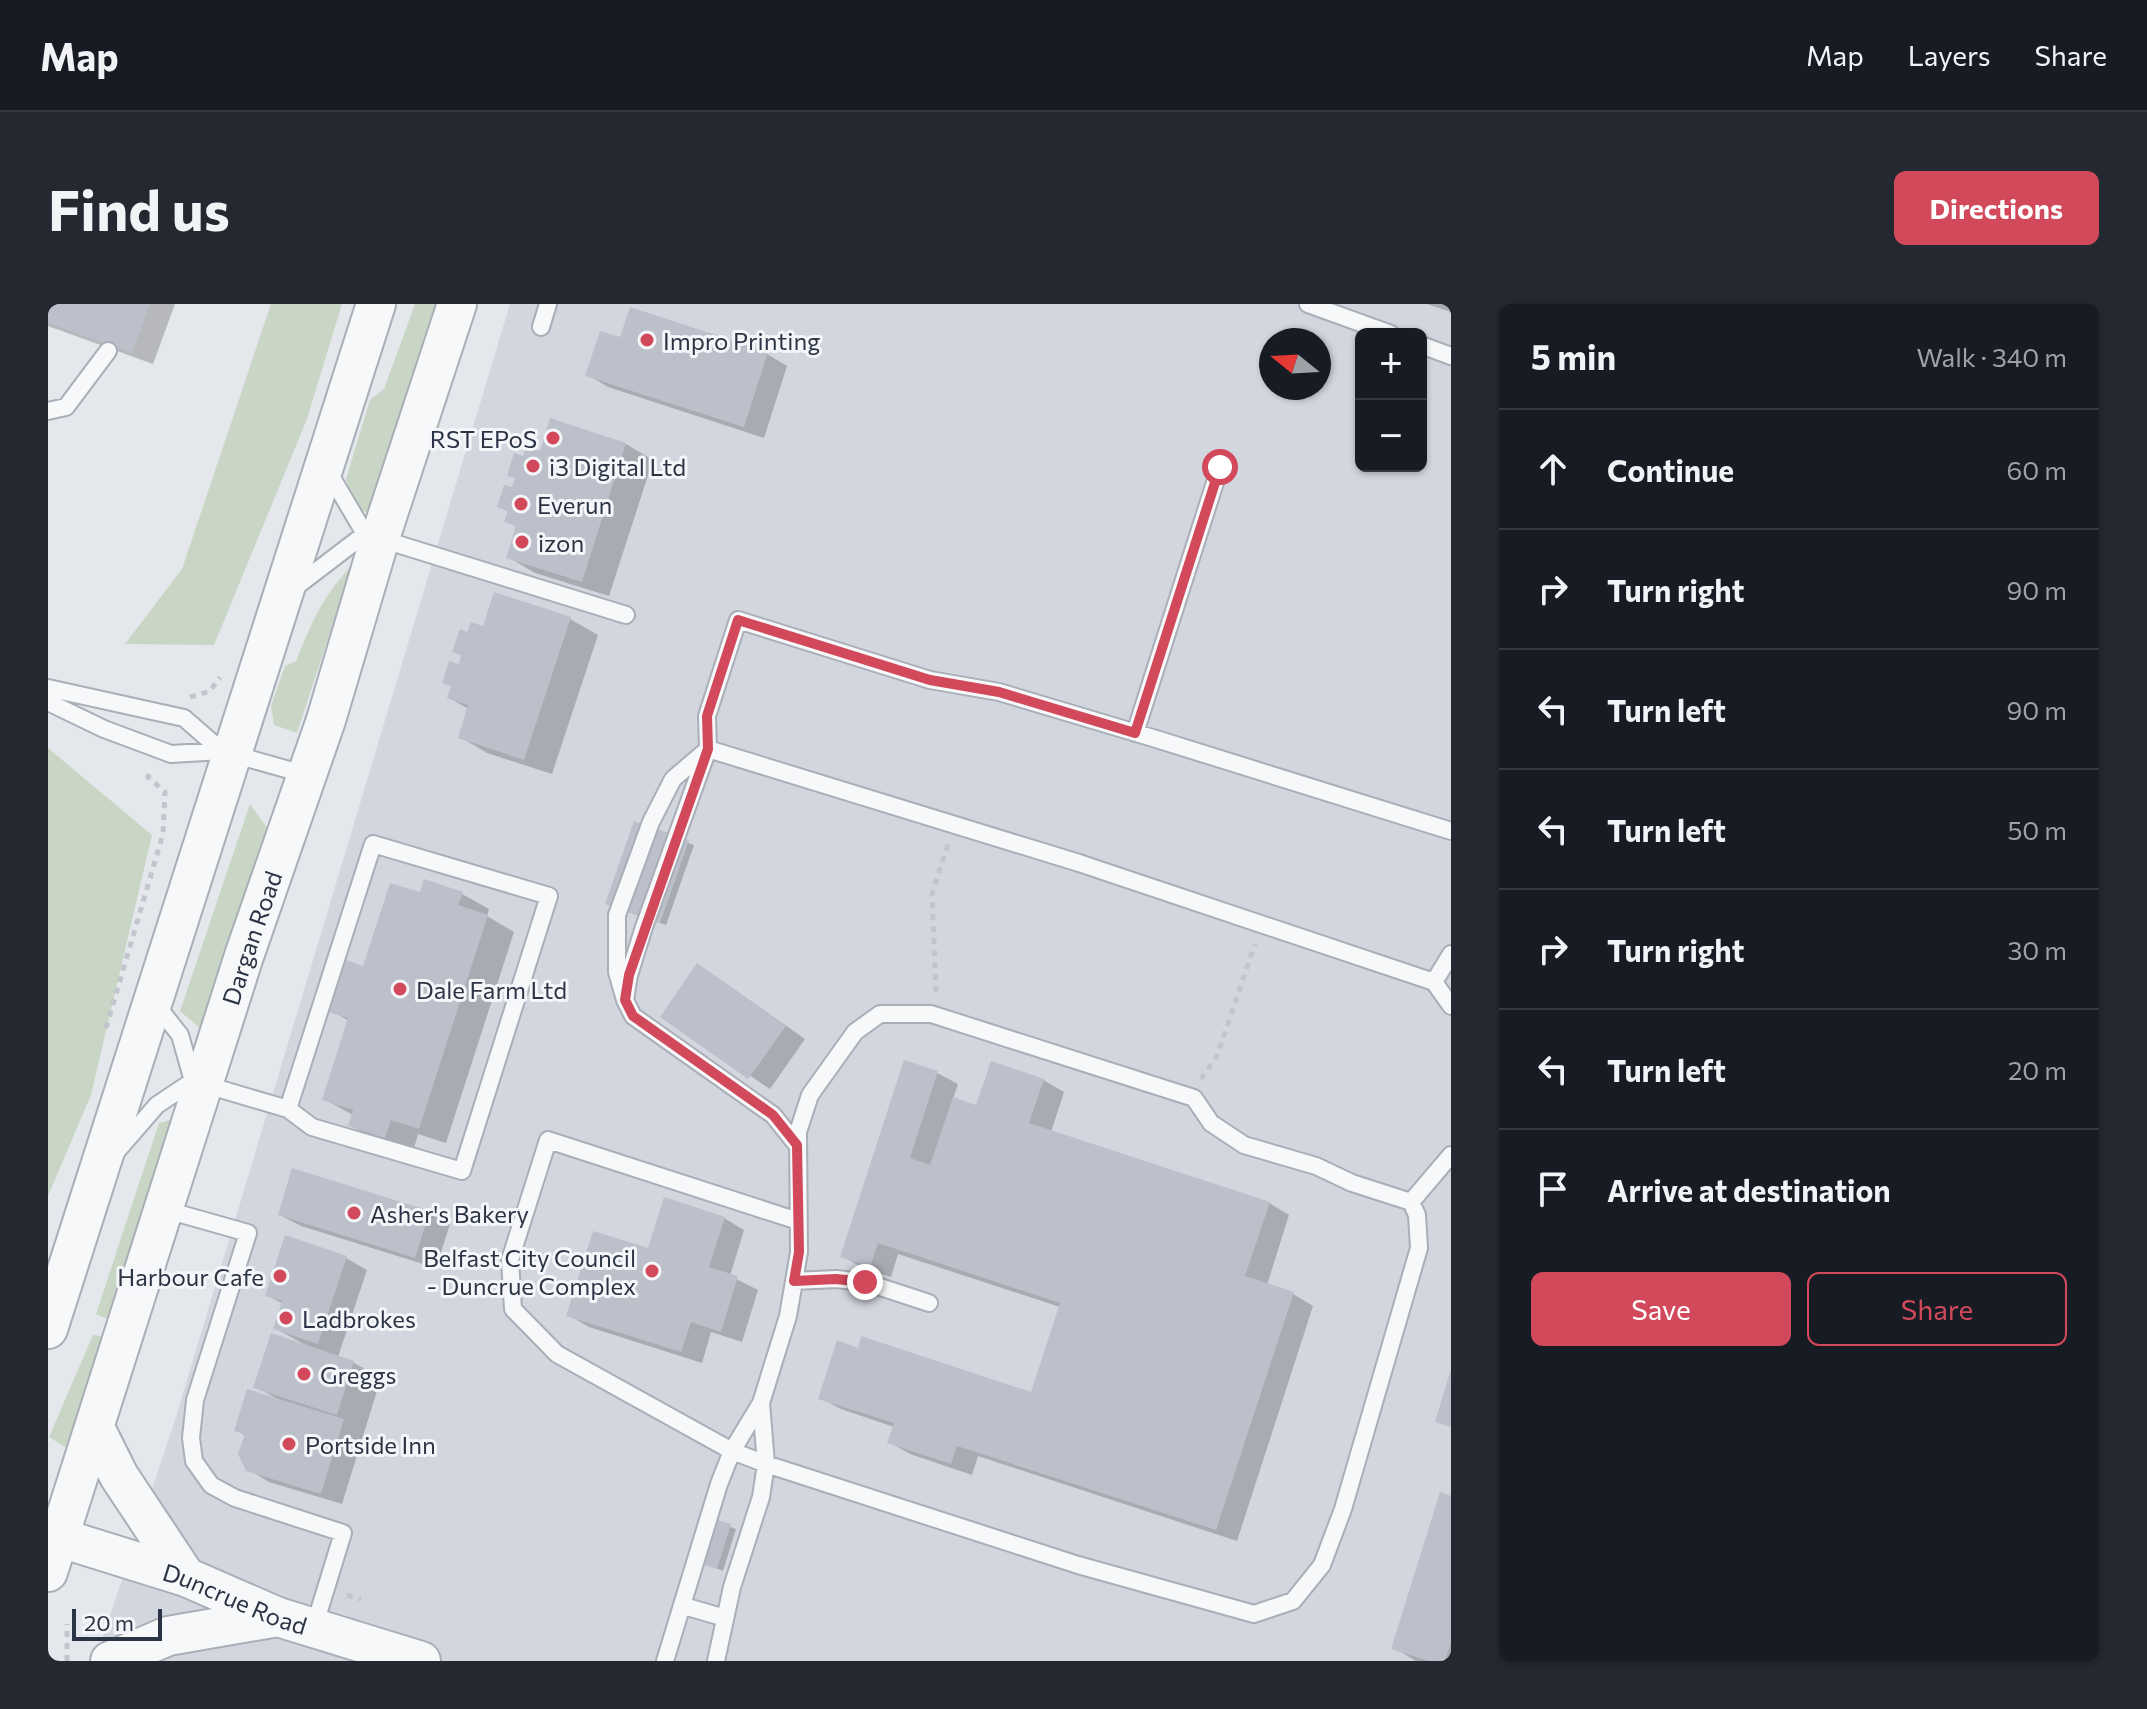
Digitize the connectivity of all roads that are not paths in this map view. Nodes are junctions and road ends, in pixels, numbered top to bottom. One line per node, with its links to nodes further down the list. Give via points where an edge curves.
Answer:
1 (376, 304): 11 (street)
2 (457, 304): 13 (street, Dargan Road)
3 (548, 304): 5 (lane)
4 (1308, 304): 6 (lane)
5 (541, 327)
6 (1374, 328)
7 (1427, 347): 9 (lane)
8 (108, 351): 10 (lane, via 66,407)
9 (1451, 356)
10 (48, 411)
11 (324, 465): 13 (lane); 14 (street)
12 (1220, 467): 18 (lane)
13 (372, 536): 14 (lane); 15 (lane); 21 (street, Dargan Road)
14 (282, 598): 20 (street)
15 (626, 615)
16 (48, 688): 20 (lane, via 184,718)
17 (48, 702): 20 (lane, via 171,754)
18 (1135, 733): 19 (lane, via 999,692 930,680 738,620 707,716); 22 (lane)
19 (708, 749): 24 (lane); 25 (lane, via 644,927); 25 (lane, via 673,779 617,915 617,972)
20 (227, 752): 21 (lane); 26 (street)
21 (307, 775): 28 (street, Dargan Road)
22 (1451, 831)
23 (1451, 954): 24 (lane)
24 (1434, 982): 27 (lane)
25 (625, 1000): 30 (lane, via 633,1016 773,1115)
26 (154, 1002): 28 (lane, via 180,1035); 32 (street)
27 (1451, 1006)
28 (198, 1082): 29 (lane); 32 (lane, via 157,1105); 34 (street, Dargan Road)
29 (288, 1109): 29 (lane, via 312,1127 462,1171 549,896 373,844)
30 (797, 1145): 33 (lane, via 810,1095 855,1032 880,1014 931,1014 1194,1098 1211,1123 1244,1145); 35 (lane)
31 (1451, 1155): 33 (lane)
32 (98, 1172): 38 (street)
33 (1411, 1202): 42 (lane, via 1419,1248 1343,1509 1322,1565 1293,1601 1254,1614 1078,1565)
34 (163, 1209): 40 (street, Dargan Road); 48 (lane, via 248,1233 195,1400 194,1461 211,1485 235,1498 343,1533)
35 (798, 1221): 36 (lane); 41 (lane, via 548,1140 510,1260 513,1309 557,1354)
36 (794, 1281): 37 (lane, via 865,1282); 39 (lane)
37 (929, 1303)
38 (48, 1329)
39 (761, 1403): 41 (lane); 42 (lane)
40 (95, 1428): 43 (street, Dargan Road); 44 (street, via 119,1476)
41 (732, 1451): 42 (lane); 45 (lane)
42 (766, 1464): 47 (lane)
43 (52, 1548): 44 (street, Duncrue Road)
44 (186, 1577): 46 (street, Duncrue Road)
45 (684, 1606): 47 (lane); 51 (lane)
46 (278, 1617): 48 (street, Duncrue Road); 49 (street, via 168,1636)
47 (725, 1618): 52 (lane)
48 (314, 1627): 50 (street, Duncrue Road)
49 (110, 1661)
50 (421, 1661)
51 (665, 1661)
52 (716, 1661)

